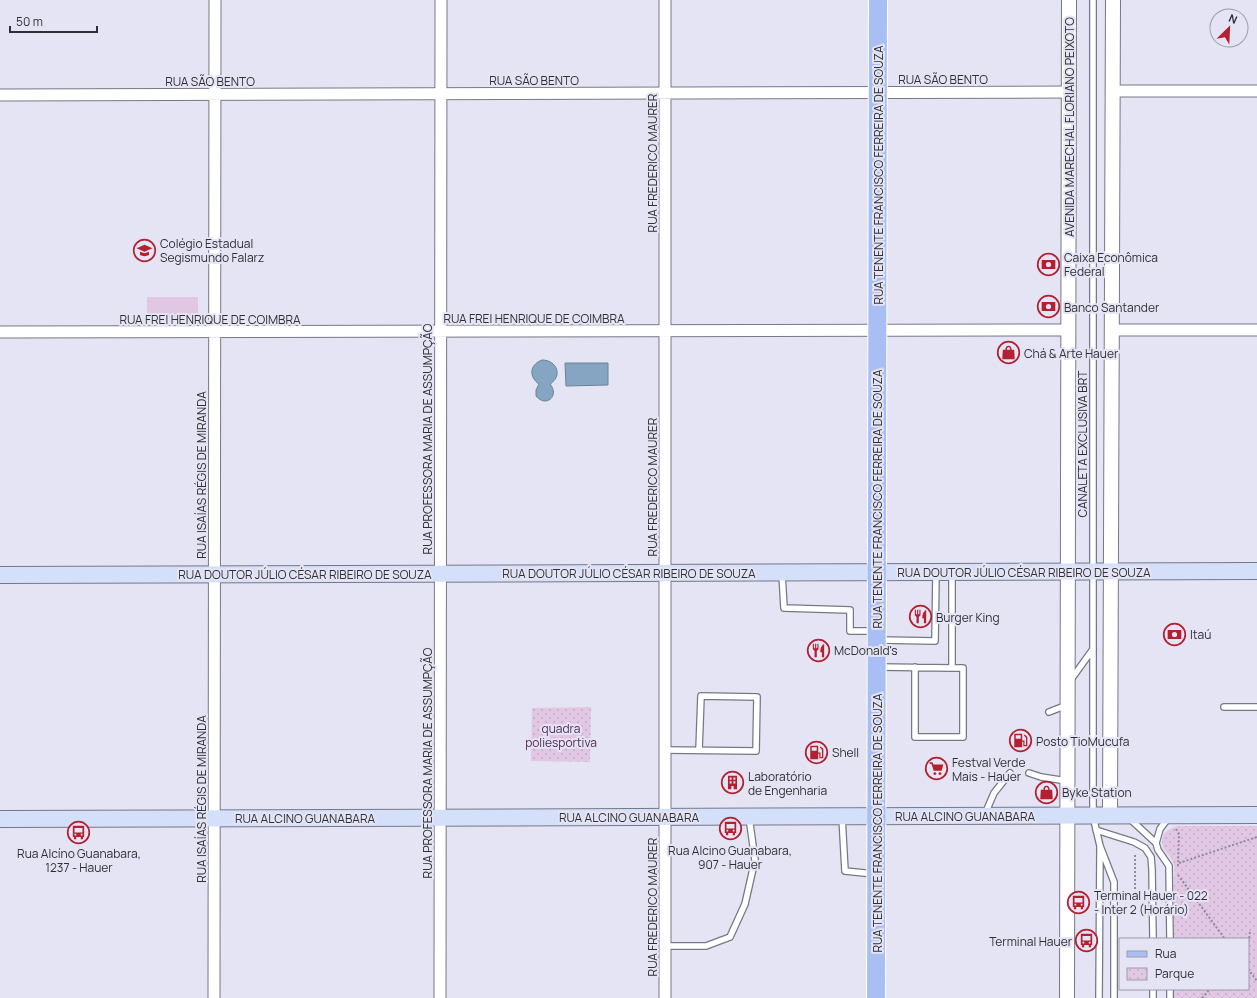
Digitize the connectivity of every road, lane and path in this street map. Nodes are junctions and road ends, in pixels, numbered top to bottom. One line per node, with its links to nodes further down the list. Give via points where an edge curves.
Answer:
1 (215, 0): 13 (street, RUA ISAÍAS RÉGIS DE MIRANDA)
2 (441, 0): 14 (street, RUA PROFESSORA MARIA DE ASSUMPÇÃO)
3 (666, 0): 12 (street, RUA FREDERICO MAURER)
4 (878, 0): 10 (main road, RUA TENENTE FRANCISCO FERREIRA DE SOUZA)
5 (1069, 0): 11 (street, AVENIDA MARECHAL FLORIANO PEIXOTO)
6 (1093, 0): 31 (lane, CANALETA EXCLUSIVA BRT)
7 (1113, 0): 8 (street)
8 (1113, 91): 9 (street); 18 (street)
9 (1257, 91)
10 (878, 92): 11 (street, RUA SÃO BENTO); 12 (street, RUA SÃO BENTO); 16 (main road, RUA TENENTE FRANCISCO FERREIRA DE SOUZA)
11 (1069, 92): 17 (street, AVENIDA MARECHAL FLORIANO PEIXOTO)
12 (666, 93): 14 (street, RUA SÃO BENTO); 21 (street, RUA FREDERICO MAURER)
13 (215, 94): 14 (street, RUA SÃO BENTO); 15 (street, RUA SÃO BENTO); 23 (street, RUA ISAÍAS RÉGIS DE MIRANDA)
14 (441, 94): 20 (street, RUA PROFESSORA MARIA DE ASSUMPÇÃO)
15 (0, 95)
16 (877, 330): 17 (street, RUA FREI HENRIQUE DE COIMBRA); 21 (street, RUA FREI HENRIQUE DE COIMBRA); 27 (main road, RUA TENENTE FRANCISCO FERREIRA DE SOUZA)
17 (1069, 330): 30 (street, AVENIDA MARECHAL FLORIANO PEIXOTO)
18 (1112, 330): 19 (street); 24 (street)
19 (1257, 330)
20 (440, 331): 21 (street, RUA FREI HENRIQUE DE COIMBRA); 23 (street, RUA FREI HENRIQUE DE COIMBRA); 34 (street, RUA PROFESSORA MARIA DE ASSUMPÇÃO)
21 (665, 331): 32 (street, RUA FREDERICO MAURER)
22 (0, 332): 23 (street, RUA FREI HENRIQUE DE COIMBRA)
23 (215, 332): 33 (street, RUA ISAÍAS RÉGIS DE MIRANDA)
24 (1111, 571): 25 (main road, RUA DOUTOR JÚLIO CÉSAR RIBEIRO DE SOUZA); 31 (main road, RUA DOUTOR JÚLIO CÉSAR RIBEIRO DE SOUZA); 51 (street)
25 (1257, 571)
26 (782, 572): 27 (main road, RUA DOUTOR JÚLIO CÉSAR RIBEIRO DE SOUZA); 32 (main road, RUA DOUTOR JÚLIO CÉSAR RIBEIRO DE SOUZA); 36 (lane, via 784,608 850,610 850,631)
27 (877, 572): 28 (main road, RUA DOUTOR JÚLIO CÉSAR RIBEIRO DE SOUZA); 36 (main road, RUA TENENTE FRANCISCO FERREIRA DE SOUZA)
28 (936, 572): 29 (main road, RUA DOUTOR JÚLIO CÉSAR RIBEIRO DE SOUZA); 36 (lane, via 935,641)
29 (952, 572): 30 (main road, RUA DOUTOR JÚLIO CÉSAR RIBEIRO DE SOUZA); 40 (lane)
30 (1068, 572): 31 (main road, RUA DOUTOR JÚLIO CÉSAR RIBEIRO DE SOUZA); 41 (street, AVENIDA MARECHAL FLORIANO PEIXOTO)
31 (1093, 572): 37 (lane, CANALETA EXCLUSIVA BRT)
32 (665, 573): 34 (main road, RUA DOUTOR JÚLIO CÉSAR RIBEIRO DE SOUZA); 46 (street, RUA FREDERICO MAURER)
33 (214, 574): 34 (main road, RUA DOUTOR JÚLIO CÉSAR RIBEIRO DE SOUZA); 35 (main road, RUA DOUTOR JÚLIO CÉSAR RIBEIRO DE SOUZA); 60 (street, RUA ISAÍAS RÉGIS DE MIRANDA)
34 (440, 574): 61 (street, RUA PROFESSORA MARIA DE ASSUMPÇÃO)
35 (0, 575)
36 (877, 636): 38 (main road, RUA TENENTE FRANCISCO FERREIRA DE SOUZA)
37 (1093, 649): 41 (lane); 63 (lane, CANALETA EXCLUSIVA BRT)
38 (877, 667): 39 (lane); 55 (main road, RUA TENENTE FRANCISCO FERREIRA DE SOUZA)
39 (915, 668): 40 (lane); 40 (lane, via 915,737 963,737 963,668)
40 (952, 668)
41 (1068, 685): 42 (street, AVENIDA MARECHAL FLORIANO PEIXOTO)
42 (1068, 704): 45 (lane); 50 (street, AVENIDA MARECHAL FLORIANO PEIXOTO)
43 (1224, 707): 44 (lane)
44 (1257, 707)
45 (1049, 712)
46 (665, 750): 47 (lane); 58 (street, RUA FREDERICO MAURER)
47 (699, 750): 47 (lane, via 756,751 756,697 701,696)
48 (1010, 773): 56 (lane, via 994,793)
49 (1029, 773): 50 (lane)
50 (1068, 781): 57 (street, AVENIDA MARECHAL FLORIANO PEIXOTO)
51 (1117, 810): 52 (main road, RUA ALCINO GUANABARA); 63 (main road, RUA ALCINO GUANABARA); 65 (lane)
52 (1170, 815): 53 (main road, RUA ALCINO GUANABARA); 65 (lane, via 1160,829)
53 (1257, 815)
54 (842, 816): 55 (main road, RUA ALCINO GUANABARA); 59 (main road, RUA ALCINO GUANABARA); 69 (lane, via 845,871)
55 (876, 816): 56 (main road, RUA ALCINO GUANABARA); 69 (main road, RUA TENENTE FRANCISCO FERREIRA DE SOUZA)
56 (984, 816): 57 (main road, RUA ALCINO GUANABARA)
57 (1067, 816): 63 (main road, RUA ALCINO GUANABARA); 85 (street, AVENIDA MARECHAL FLORIANO PEIXOTO)
58 (665, 817): 59 (main road, RUA ALCINO GUANABARA); 61 (main road, RUA ALCINO GUANABARA); 77 (street, RUA FREDERICO MAURER)
59 (749, 817): 77 (lane, via 755,860 745,904 730,937 706,946)
60 (214, 818): 61 (main road, RUA ALCINO GUANABARA); 62 (main road, RUA ALCINO GUANABARA); 81 (street, RUA ISAÍAS RÉGIS DE MIRANDA)
61 (440, 818): 82 (street, RUA PROFESSORA MARIA DE ASSUMPÇÃO)
62 (0, 819)
63 (1094, 823): 66 (lane, CANALETA EXCLUSIVA BRT); 73 (lane, via 1145,848 1151,857)
64 (1257, 837): 68 (path)
65 (1156, 843): 74 (lane, via 1169,866)
66 (1100, 846): 86 (lane); 87 (lane, via 1114,882)
67 (1135, 855): 71 (path)
68 (1178, 863)
69 (876, 874): 84 (main road, RUA TENENTE FRANCISCO FERREIRA DE SOUZA)
70 (1178, 875): 75 (path)
71 (1136, 894)
72 (1250, 932): 76 (path)
73 (1153, 938)
74 (1170, 938)
75 (1225, 938)
76 (1249, 939)
77 (665, 946): 83 (street, RUA FREDERICO MAURER)
78 (1249, 970): 79 (path)
79 (1257, 981)
80 (1209, 990): 88 (path)
81 (214, 998)
82 (440, 998)
83 (665, 998)
84 (876, 998)
85 (1067, 998)
86 (1099, 998)
87 (1114, 998)
88 (1202, 998)

